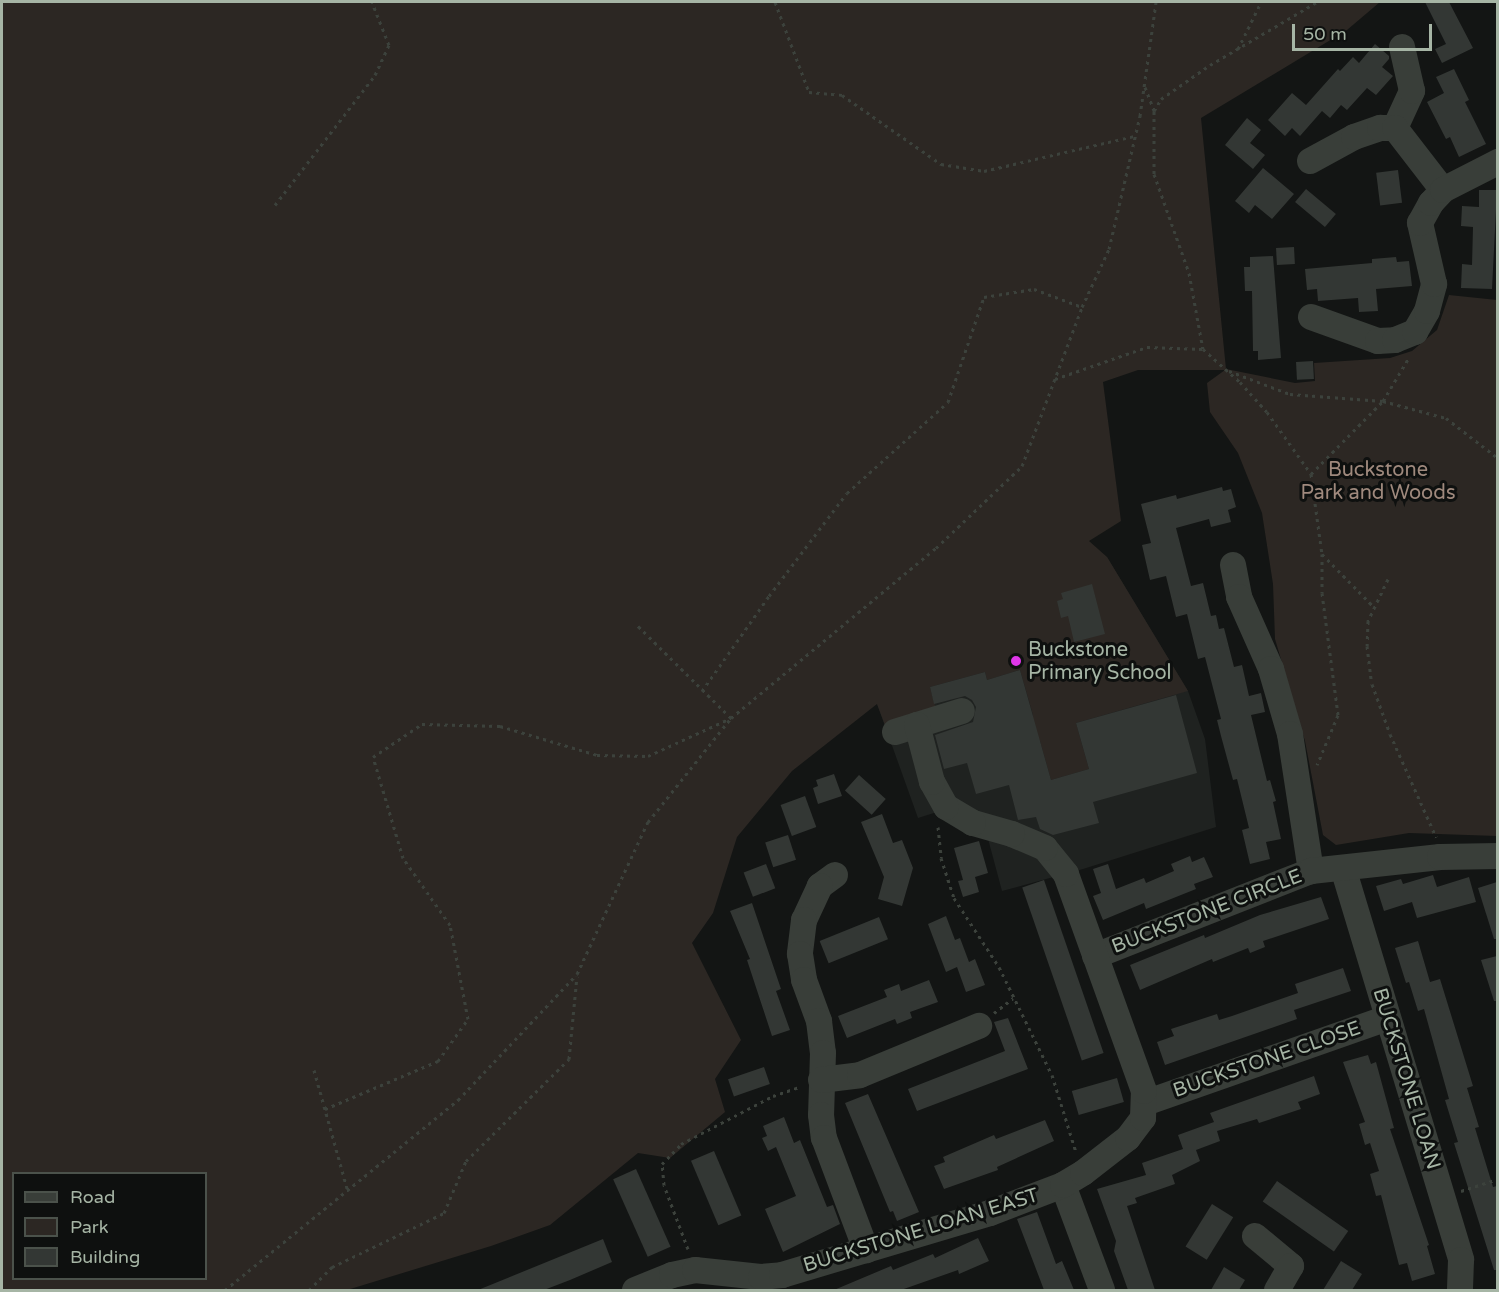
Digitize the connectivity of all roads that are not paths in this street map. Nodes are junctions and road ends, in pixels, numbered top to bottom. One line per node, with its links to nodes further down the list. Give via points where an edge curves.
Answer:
1 (1402, 47): 2 (street, via 1412,92)
2 (1395, 128): 3 (street, via 1380,128 1354,137); 5 (street)
3 (1310, 161)
4 (1497, 162): 5 (street)
5 (1443, 190): 6 (street, via 1420,223 1434,284 1427,311 1415,332 1378,341)
6 (1311, 317)
7 (1234, 560): 11 (street, via 1239,597 1271,669 1290,734)
8 (962, 711): 13 (street, via 906,729 932,782 946,807 973,823 1045,848 1066,874)
9 (1497, 856): 10 (street, BUCKSTONE CIRCLE, via 1440,857)
10 (1343, 868): 11 (street, BUCKSTONE CIRCLE); 14 (street, BUCKSTONE LOAN)
11 (1311, 871): 13 (street, BUCKSTONE CIRCLE)
12 (835, 875): 16 (street, via 820,886 804,920 800,954 804,980 819,1021)
13 (1095, 956): 17 (street)
14 (1388, 1018): 17 (street, BUCKSTONE CLOSE); 25 (street, BUCKSTONE LOAN, via 1461,1260)
15 (979, 1026): 16 (street, via 952,1031 860,1075)
16 (821, 1080): 20 (street, via 824,1138)
17 (1145, 1102): 18 (street, BUCKSTONE LOAN EAST, via 1143,1118 1128,1138)
18 (1073, 1179): 20 (street, BUCKSTONE LOAN EAST, via 990,1213); 23 (street)
19 (1254, 1236): 24 (street, via 1291,1266)
20 (866, 1250): 21 (street, BUCKSTONE LOAN EAST, via 782,1275)
21 (725, 1281): 22 (street, BUCKSTONE LOAN EAST, via 695,1270)
22 (635, 1290)
23 (1102, 1290)
24 (1277, 1290)
25 (1461, 1290)

